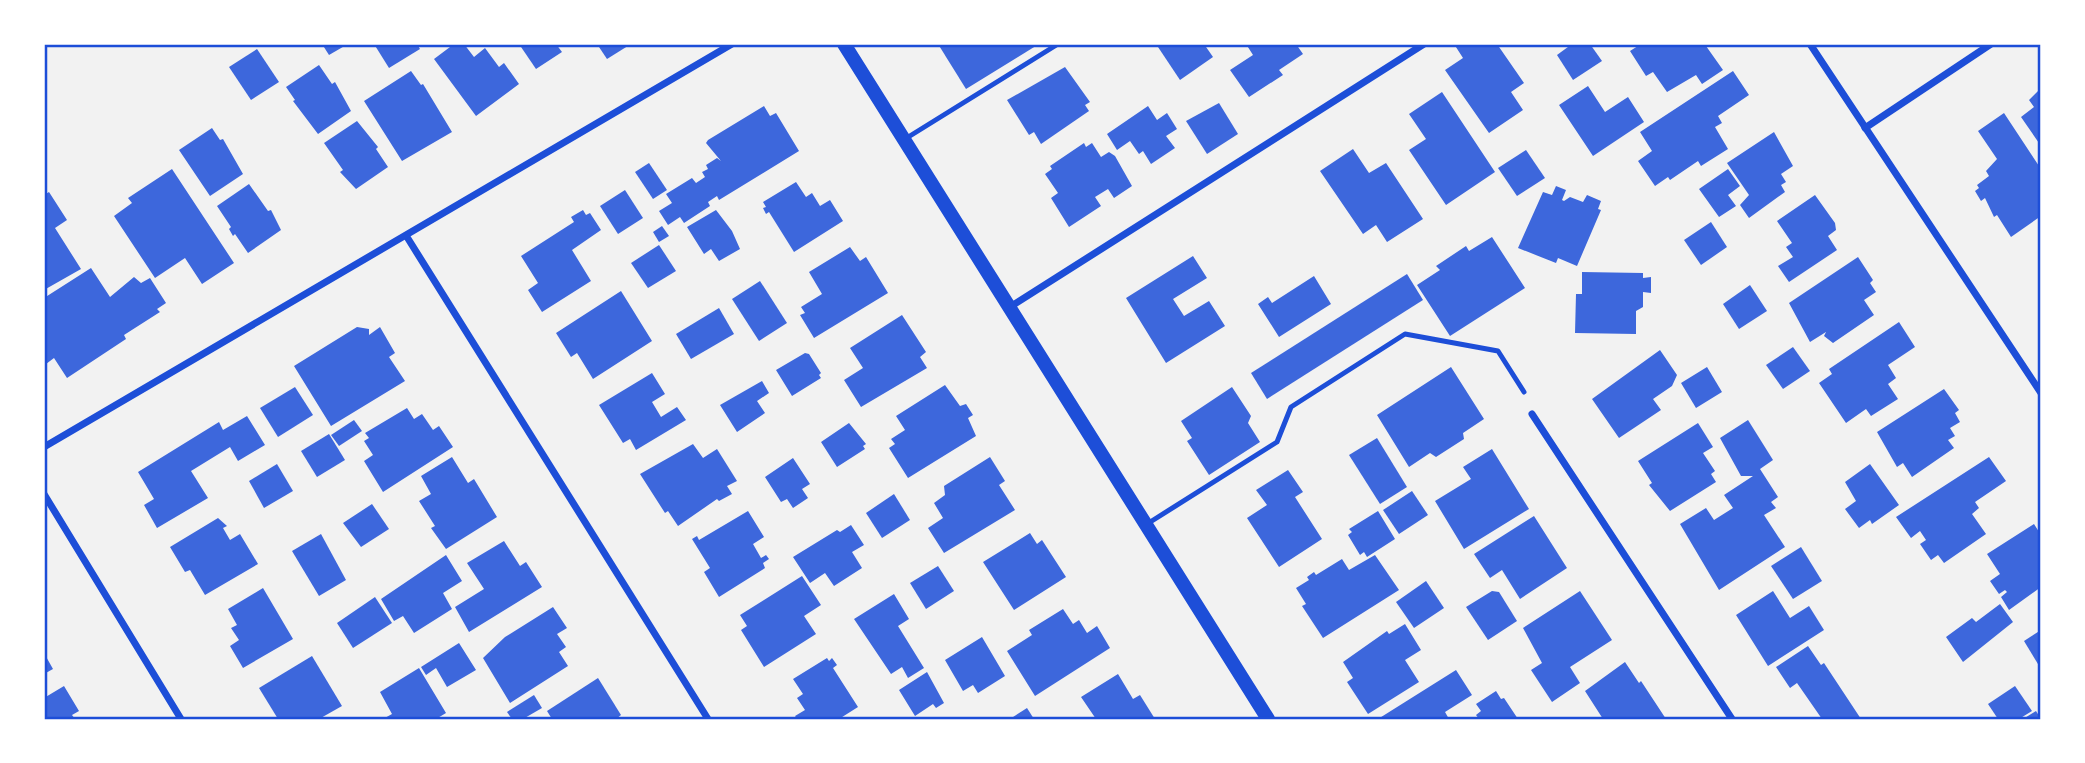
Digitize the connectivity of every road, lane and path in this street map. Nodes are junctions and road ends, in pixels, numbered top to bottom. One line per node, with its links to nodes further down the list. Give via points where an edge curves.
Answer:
1 (732, 44): 9 (street)
2 (844, 44): 8 (main road)
3 (1058, 44): 8 (lane)
4 (1424, 44): 10 (street)
5 (1810, 44): 7 (street)
6 (1991, 44): 7 (street)
7 (1865, 128): 12 (street)
8 (905, 139): 10 (main road)
9 (407, 237): 14 (street); 18 (street)
10 (1010, 307): 16 (main road)
11 (1524, 392): 16 (lane, via 1498,351 1405,334 1291,407 1277,442)
12 (2041, 393)
13 (1532, 414): 20 (street)
14 (44, 447)
15 (44, 494): 17 (street)
16 (1147, 524): 19 (main road)
17 (181, 719)
18 (708, 719)
19 (1268, 719)
20 (1732, 719)

